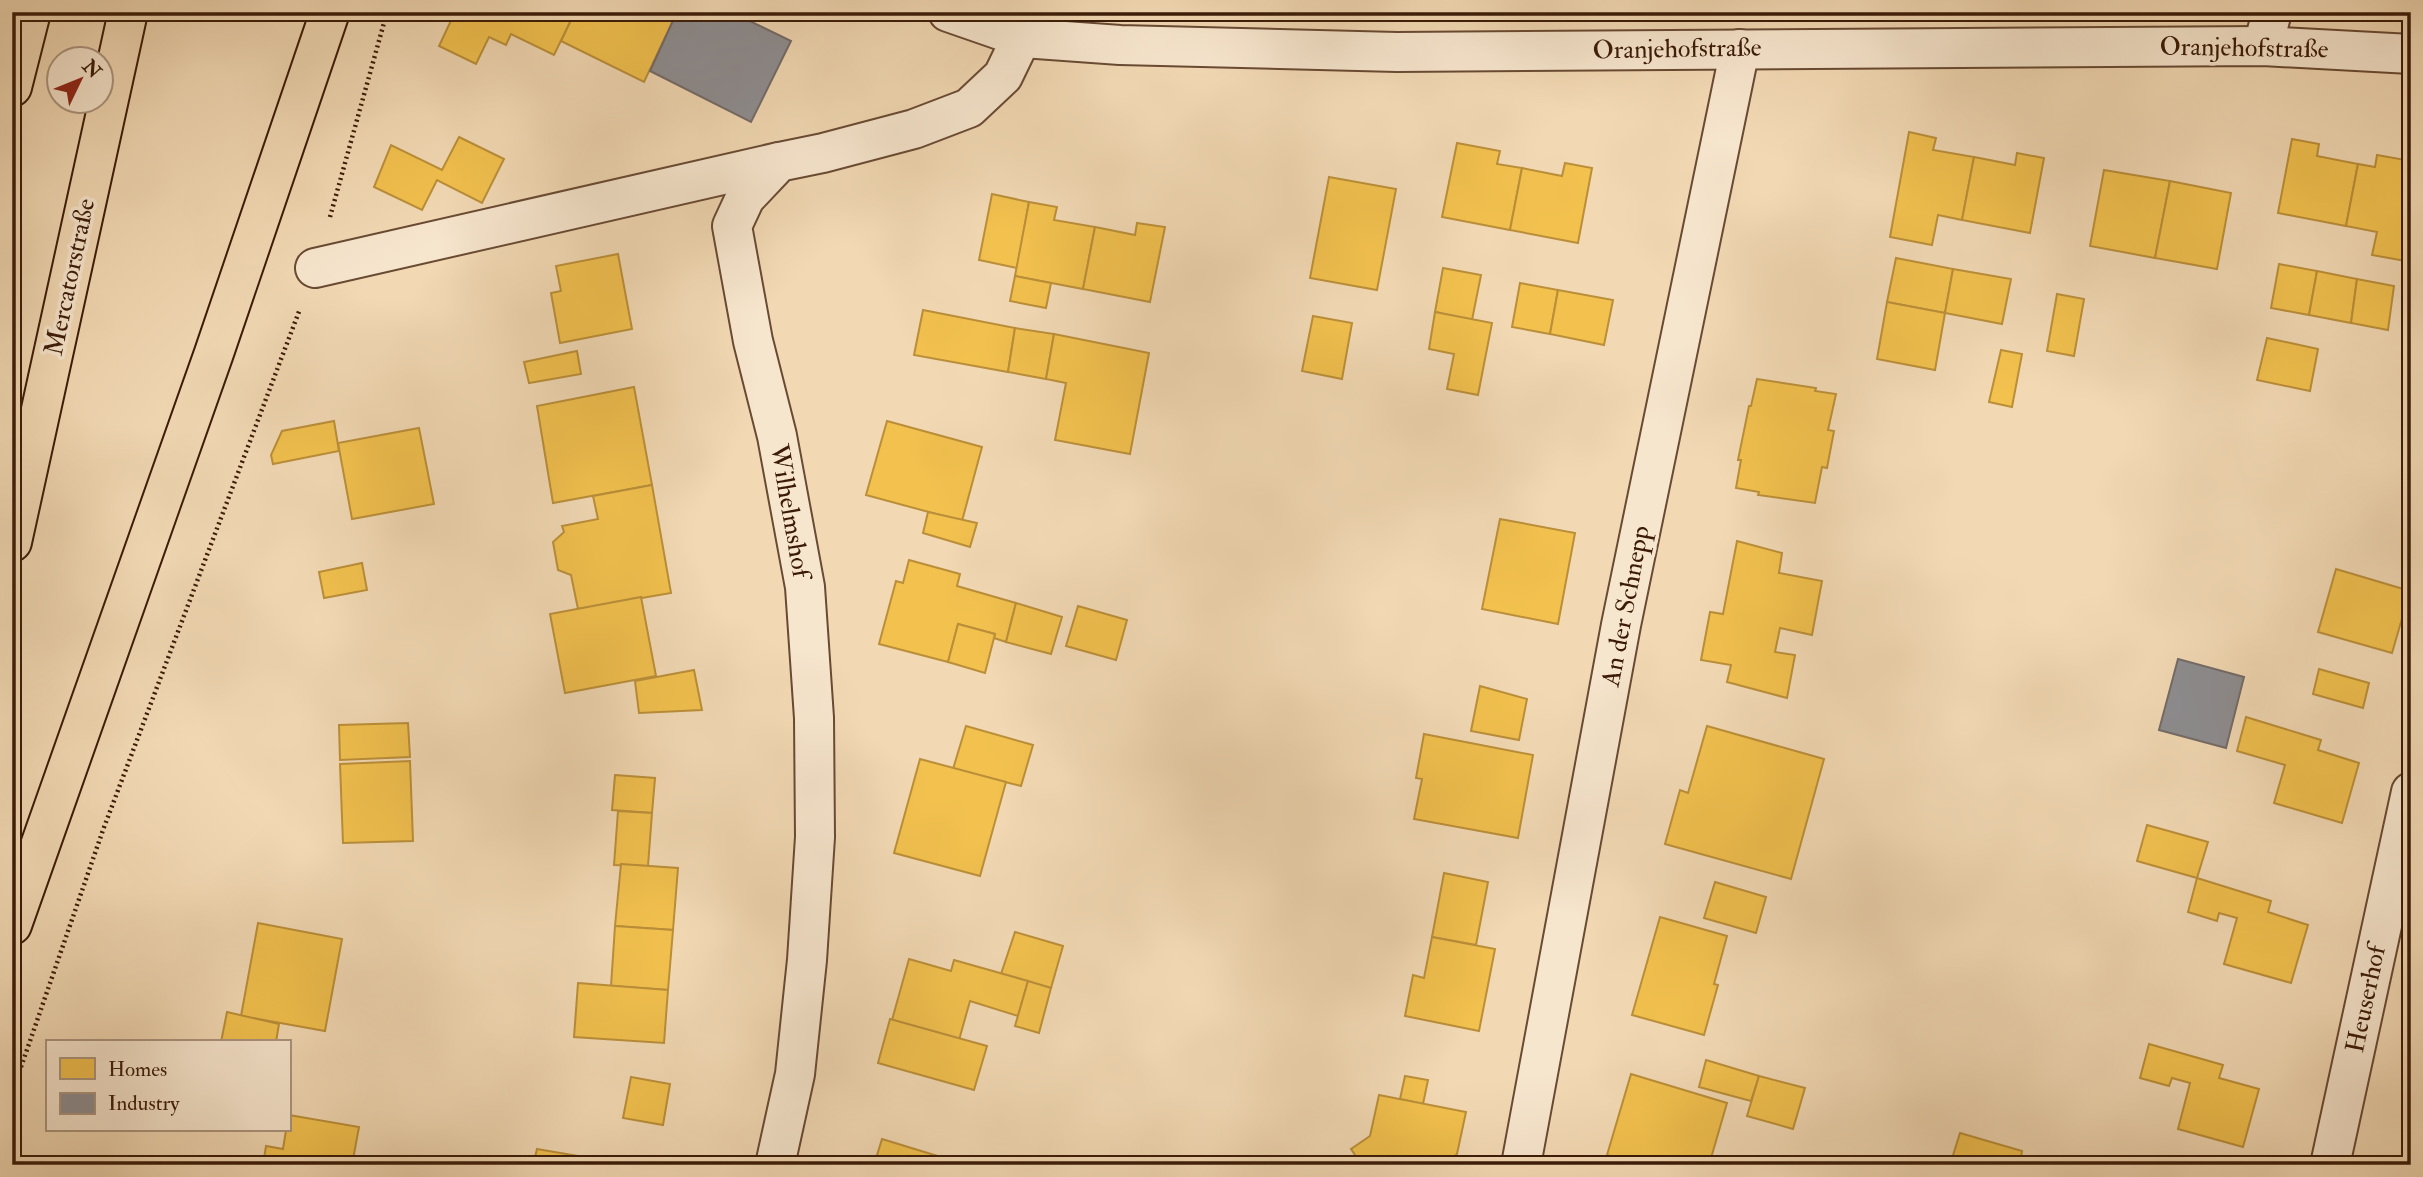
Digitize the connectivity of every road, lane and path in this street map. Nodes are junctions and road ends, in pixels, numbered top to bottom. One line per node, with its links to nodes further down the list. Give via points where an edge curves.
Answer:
1 (32, 12): 10 (main road)
2 (128, 12): 13 (main road, Mercatorstraße)
3 (330, 12): 15 (main road)
4 (387, 12): 12 (path)
5 (948, 12): 6 (street, Oranjehofstraße)
6 (1028, 25): 8 (street, Oranjehofstraße, via 1119,45 1397,52); 11 (street, via 1003,76 969,108 914,129)
7 (2267, 29): 8 (street, Oranjehofstraße); 9 (street, Oranjehofstraße)
8 (1740, 49): 18 (street, An der Schnepp, via 1621,625)
9 (2411, 54)
10 (12, 87)
11 (779, 162): 12 (street); 17 (street, Wilhelmshof, via 745,198 732,226 805,587 814,718 815,837 807,960 795,1074)
12 (315, 268): 16 (path, via 103,830)
13 (12, 542)
14 (2411, 792): 19 (street, Heuserhof)
15 (12, 925)
16 (12, 1093)
17 (775, 1165)
18 (1521, 1165)
19 (2330, 1165)

